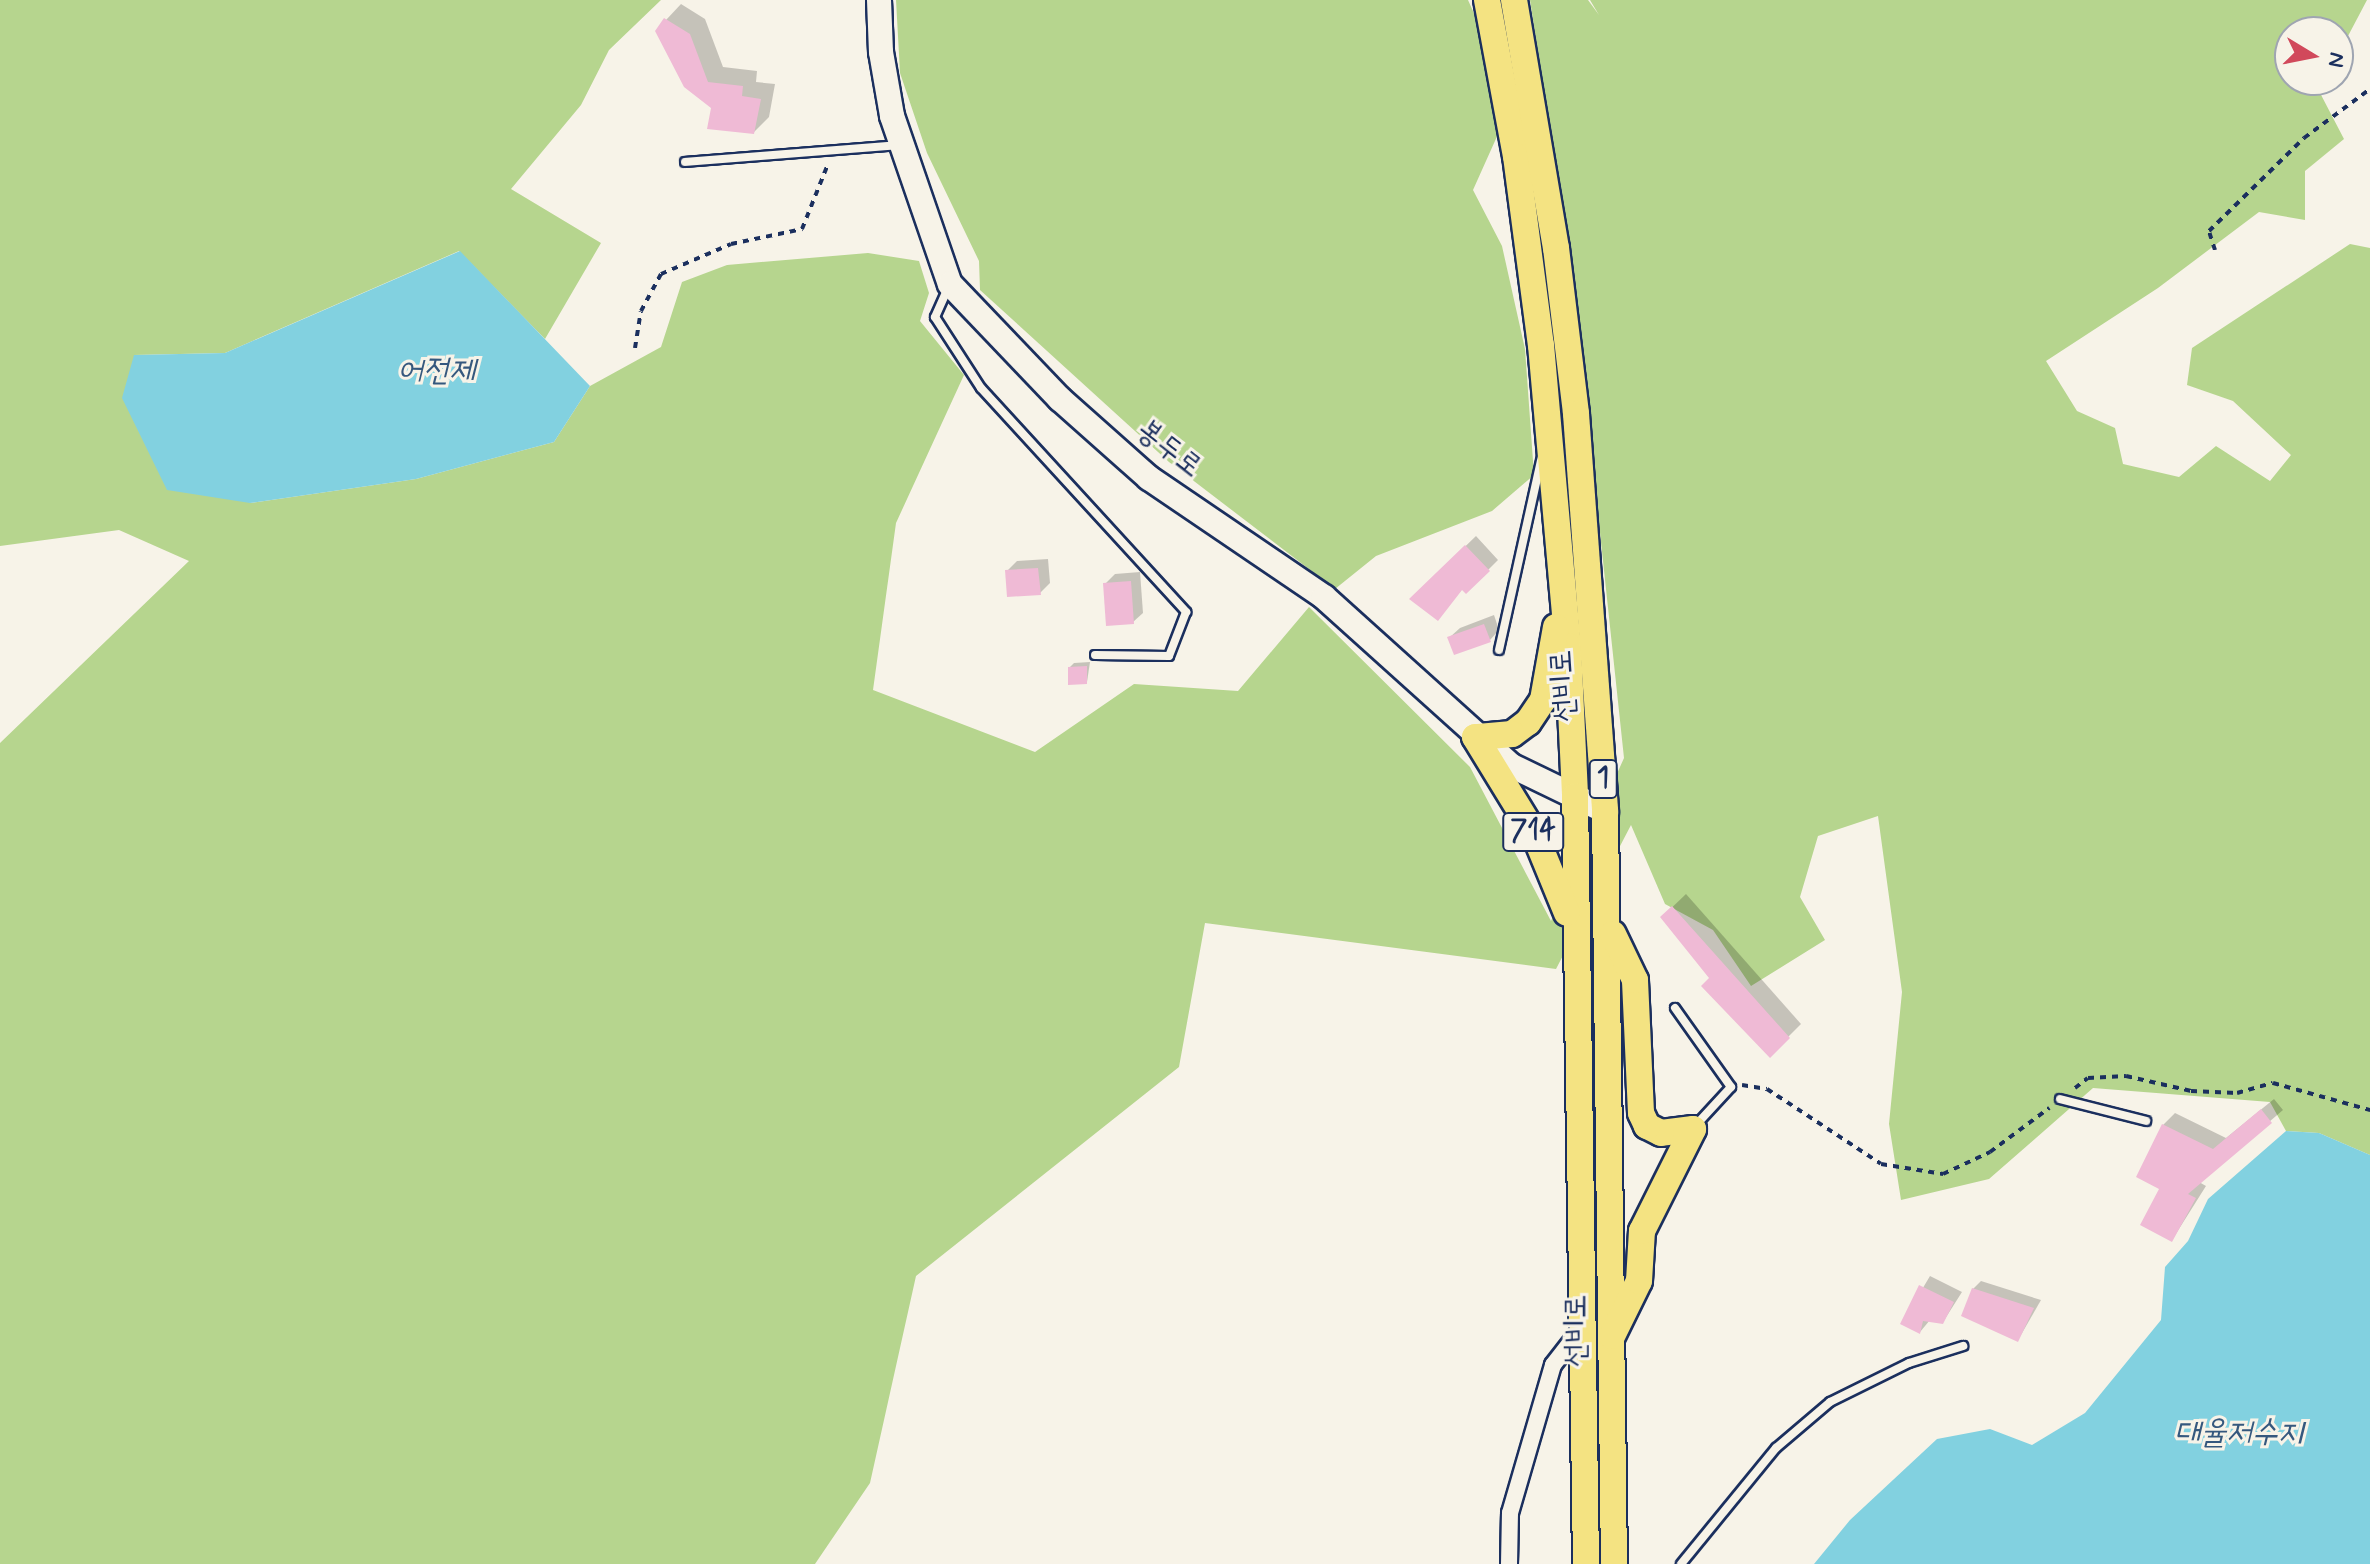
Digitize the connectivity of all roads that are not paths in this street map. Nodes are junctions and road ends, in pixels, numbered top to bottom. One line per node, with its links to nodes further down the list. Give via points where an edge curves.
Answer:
1 (879, 0): 4 (main road, 봉두로, via 881,52)
2 (1487, 0): 7 (main road, 선비로 / 1, via 1516,156)
3 (1514, 0): 13 (main road, 선비로 / 1, via 1553,233 1576,414)
4 (900, 145): 5 (lane); 6 (main road, 봉두로)
5 (685, 162)
6 (950, 284): 10 (lane, via 935,317 981,388 1186,612 1169,656); 11 (main road, 봉두로, via 1060,399 1149,478 1324,597)
7 (1548, 428): 8 (main road, 선비로 / 1); 9 (lane)
8 (1561, 574): 11 (main road, via 1543,700 1512,734); 12 (main road, 선비로 / 1)
9 (1499, 650)
10 (1095, 655)
11 (1475, 737): 12 (main road, 봉두로, via 1512,766); 15 (main road, 714, via 1535,835)
12 (1575, 796): 13 (main road, 봉두로); 15 (main road, 선비로 / 1)
13 (1605, 811): 14 (main road, 선비로 / 1)
14 (1608, 923): 19 (main road, via 1635,980 1641,1113 1647,1126 1661,1133); 21 (main road, 선비로 / 1)
15 (1574, 936): 20 (main road, 선비로 / 1)
16 (1675, 1008): 19 (lane, via 1731,1087)
17 (2060, 1099): 18 (lane)
18 (2146, 1121)
19 (1693, 1129): 21 (main road, via 1642,1231 1639,1281)
20 (1581, 1329): 23 (street, via 1553,1365 1510,1513); 24 (main road, 선비로 / 1)
21 (1609, 1343): 25 (main road, 선비로 / 1)
22 (1963, 1346): 26 (lane, via 1909,1363 1830,1402 1776,1448)
23 (1509, 1564)
24 (1586, 1564)
25 (1614, 1564)
26 (1681, 1564)

